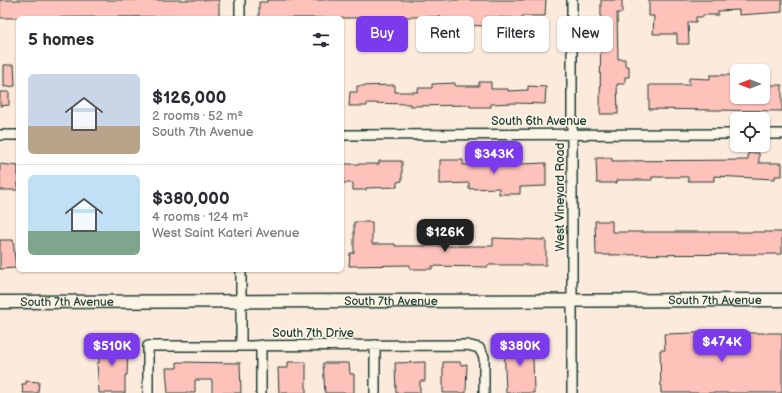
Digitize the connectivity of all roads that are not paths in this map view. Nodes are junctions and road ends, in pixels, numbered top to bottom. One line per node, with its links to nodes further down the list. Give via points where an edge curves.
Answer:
1 (240, 0): 3 (street)
2 (572, 0): 4 (street, West Vineyard Road)
3 (240, 16)
4 (571, 133): 5 (street, South 6th Avenue); 10 (street, South 6th Avenue); 13 (street, West Vineyard Road)
5 (730, 134)
6 (770, 134): 7 (street)
7 (782, 134)
8 (0, 135): 9 (street)
9 (16, 135)
10 (344, 135)
11 (241, 272): 12 (street)
12 (242, 300): 13 (main road, South 7th Avenue); 15 (main road, South 7th Avenue); 18 (street)
13 (572, 300): 14 (main road, South 7th Avenue); 23 (street, West Vineyard Road)
14 (782, 300)
15 (0, 302)
16 (261, 345): 17 (street, South 7th Drive); 18 (street, South 7th Drive); 20 (street)
17 (374, 345): 21 (street); 22 (street, South 7th Drive, via 467,345 479,348 484,357)
18 (241, 346): 19 (street, South 7th Drive, via 148,346)
19 (148, 393)
20 (261, 393)
21 (375, 393)
22 (484, 393)
23 (572, 393)

